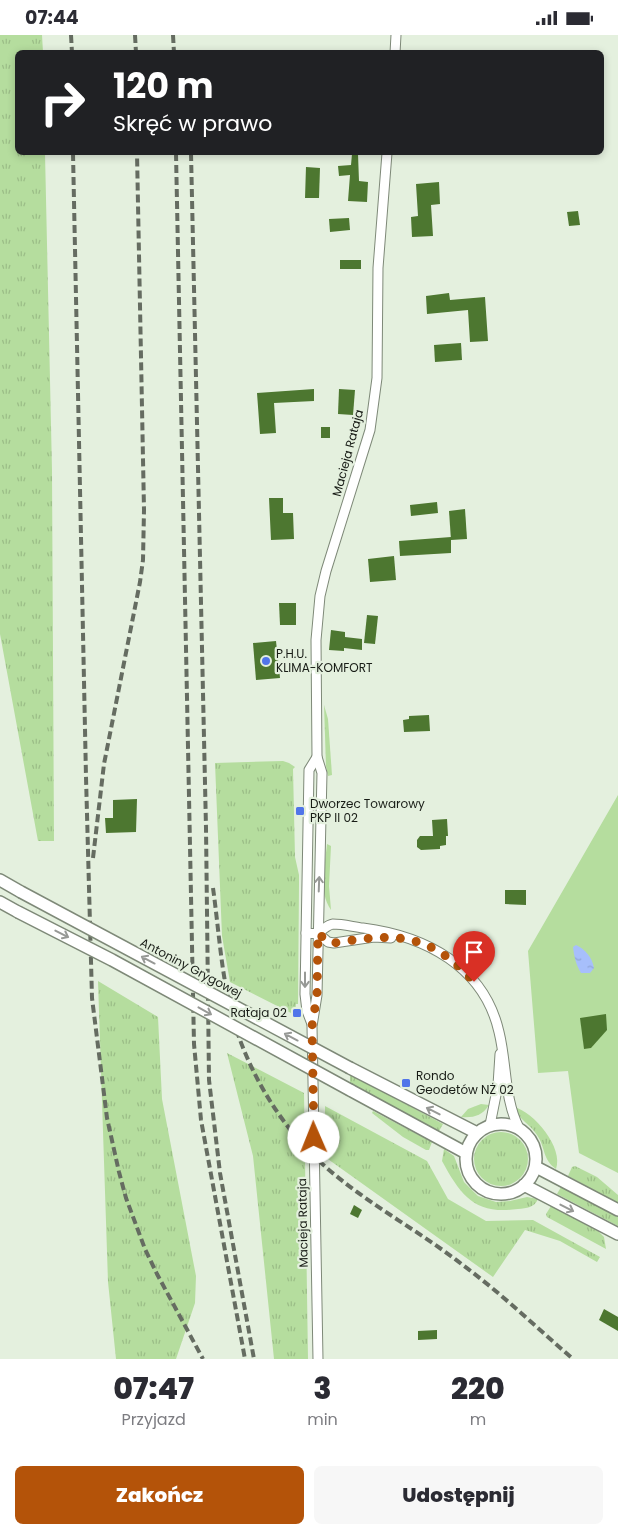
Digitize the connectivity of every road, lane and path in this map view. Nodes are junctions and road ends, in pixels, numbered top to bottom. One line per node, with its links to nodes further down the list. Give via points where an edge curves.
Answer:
1 (396, 35): 2 (street)
2 (395, 50)
3 (387, 155): 4 (street, Macieja Rataja, via 378,268 377,378 370,430 320,596 316,640)
4 (317, 757): 7 (street, Macieja Rataja, via 309,770); 8 (street, Macieja Rataja, one-way to 4, via 322,773)
5 (0, 880): 14 (street, Antoniny Grygowej, one-way to 5, bridge)
6 (0, 902): 15 (street, one-way to 15, bridge)
7 (306, 933): 8 (street); 10 (street, Macieja Rataja, one-way to 10, via 305,995)
8 (318, 933): 9 (street, via 334,943 374,937); 9 (street, via 334,924); 10 (street, Macieja Rataja, via 317,995)
9 (410, 939): 11 (street, via 440,951 471,978 492,1011)
10 (312, 1026): 20 (street, Macieja Rataja)
11 (502, 1042): 12 (street); 13 (street, via 511,1110)
12 (490, 1125): 13 (street, via 509,1124); 14 (street)
13 (519, 1128): 16 (street, via 534,1145)
14 (477, 1133): 15 (street)
15 (466, 1153): 17 (street, via 470,1174 484,1189 505,1194)
16 (536, 1167): 17 (street); 18 (street)
17 (524, 1185): 19 (street, one-way to 19)
18 (618, 1210)
19 (618, 1235)
20 (318, 1359)

